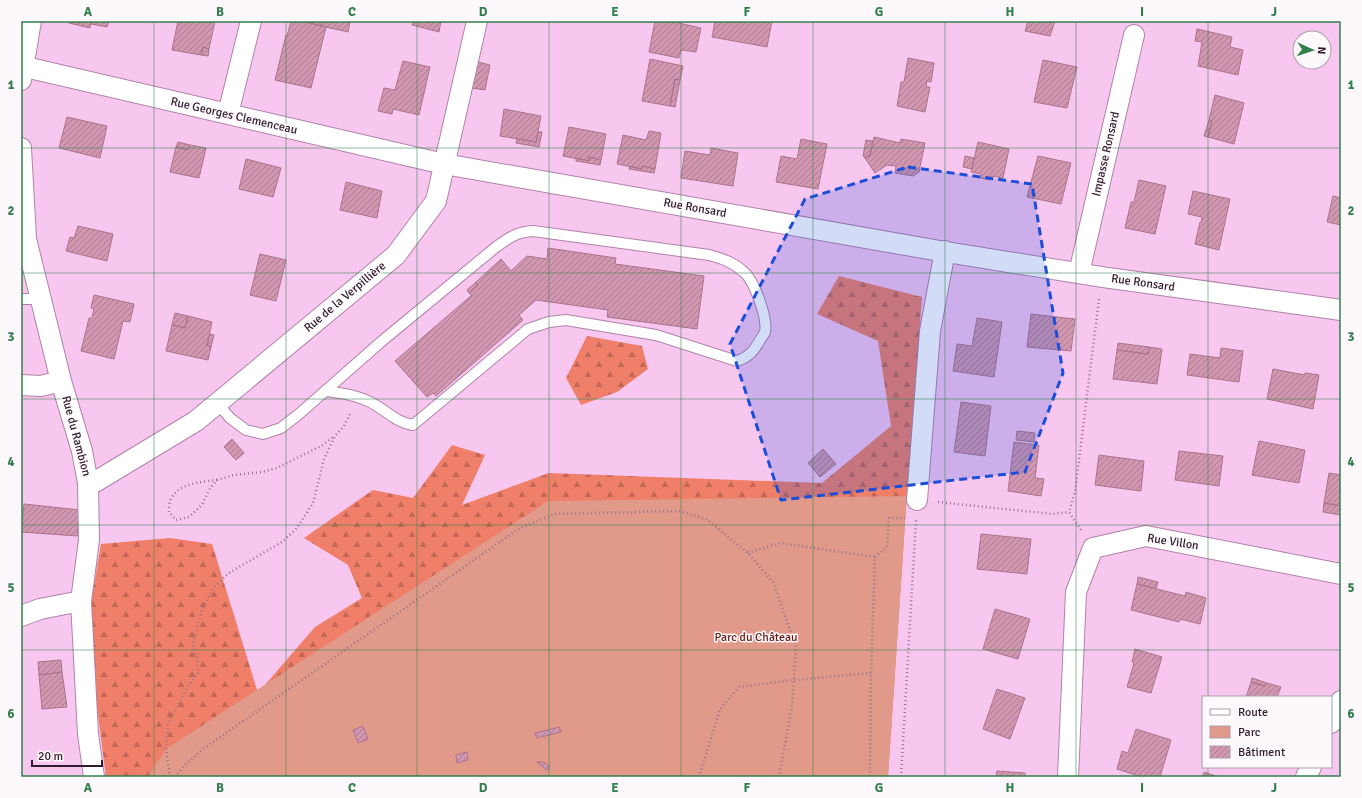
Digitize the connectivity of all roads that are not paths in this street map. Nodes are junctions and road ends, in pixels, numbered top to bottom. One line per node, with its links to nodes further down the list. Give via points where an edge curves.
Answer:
1 (31, 21): 5 (street)
2 (251, 21): 6 (street)
3 (477, 21): 8 (street, Rue de la Verpillière)
4 (1134, 35): 10 (street, Impasse Ronsard)
5 (22, 71): 6 (street, Rue Georges Clemenceau)
6 (228, 114): 8 (street, Rue Georges Clemenceau)
7 (21, 148): 12 (street, Rue du Rambion, via 26,239)
8 (444, 164): 9 (street, Rue Ronsard); 17 (street, Rue de la Verpillière, via 436,201 396,255)
9 (945, 251): 10 (street, Rue Ronsard); 19 (street, via 930,331)
10 (1079, 273): 13 (street, Rue Ronsard)
11 (21, 299): 12 (lane)
12 (41, 299): 14 (street, Rue du Rambion)
13 (1341, 310)
14 (61, 381): 15 (street, via 41,386); 18 (street, Rue du Rambion, via 82,451)
15 (21, 385)
16 (326, 391): 16 (lane, via 382,341 512,235 523,232 533,231 709,255 729,260 746,274 754,286 763,313 765,332 754,352 736,361 656,335 566,320 549,322 528,329 413,424 400,422 372,403 355,396); 17 (lane, via 281,428 263,434 246,430 230,418)
17 (217, 403): 18 (street, Rue de la Verpillière, via 196,421 95,482)
18 (88, 483): 21 (street, Rue du Rambion, via 88,540)
19 (917, 508)
20 (1341, 574): 27 (street, Rue Villon, via 1146,536 1093,548 1076,592)
21 (81, 601): 22 (street, via 40,609); 26 (street, Rue du Rambion, via 88,734)
22 (21, 616)
23 (1341, 701): 24 (street)
24 (1332, 721)
25 (1310, 768): 28 (street)
26 (94, 777)
27 (1068, 777)
28 (1306, 777)

